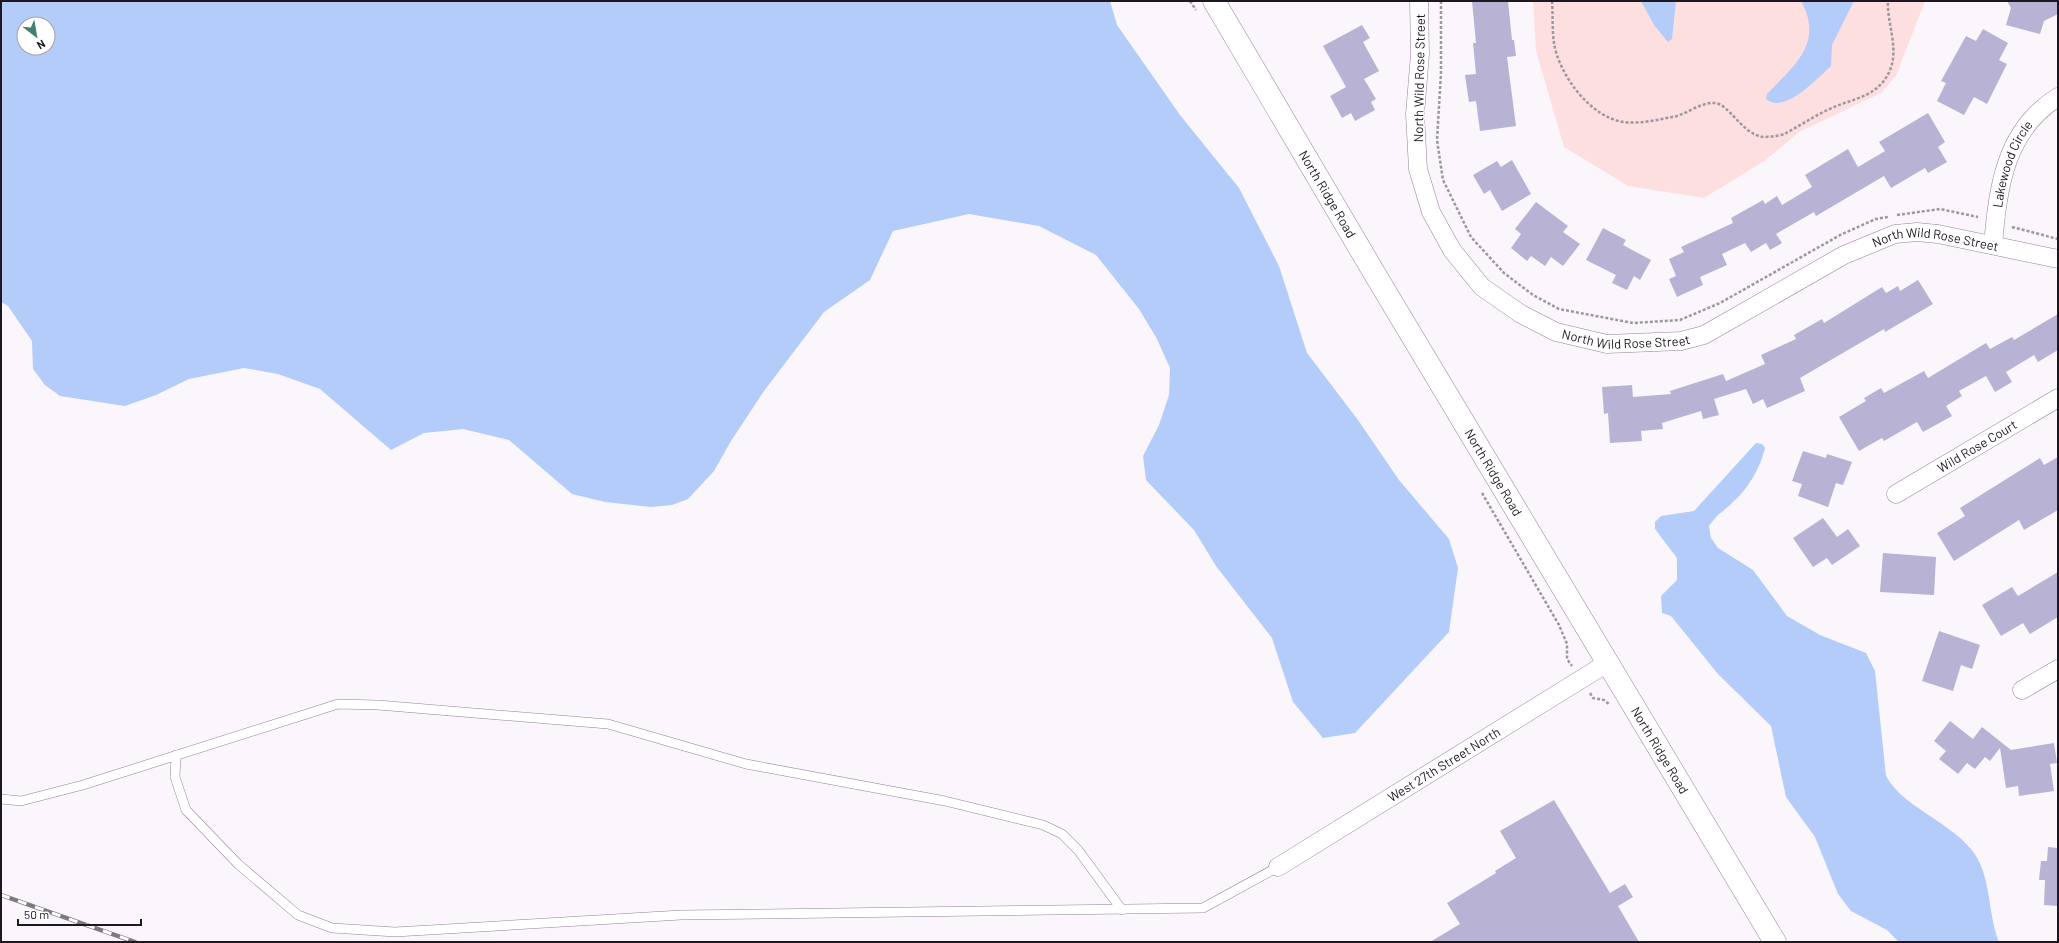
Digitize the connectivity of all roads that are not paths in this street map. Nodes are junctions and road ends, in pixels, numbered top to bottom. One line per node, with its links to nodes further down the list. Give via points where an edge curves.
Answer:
1 (1214, 1): 8 (main road, North Ridge Road, via 1376,276)
2 (1419, 1): 4 (street, North Wild Rose Street, via 1420,54 1415,114 1418,169 1431,212 1452,250 1482,287 1521,314 1556,332 1607,344 1681,341 1704,335 1844,255 1895,234 1938,234)
3 (2058, 97): 4 (street, Lakewood Circle, via 2042,107 2016,139 1996,202)
4 (1993, 245): 5 (street, North Wild Rose Street)
5 (2058, 259)
6 (2058, 398): 7 (street, Wild Rose Court)
7 (1896, 494)
8 (1609, 662): 13 (street, West 27th Street North); 15 (main road, North Ridge Road)
9 (2058, 669): 10 (street)
10 (2022, 690)
11 (176, 755): 12 (lane, via 21,801); 14 (lane, via 338,704 608,724 746,764 945,801 1042,825 1062,834 1078,850); 14 (lane, via 175,777 186,810 238,864 298,915 332,928 395,932 681,915)
12 (1, 799)
13 (1278, 867): 14 (lane, via 1203,908)
14 (1122, 910)
15 (1775, 942)

